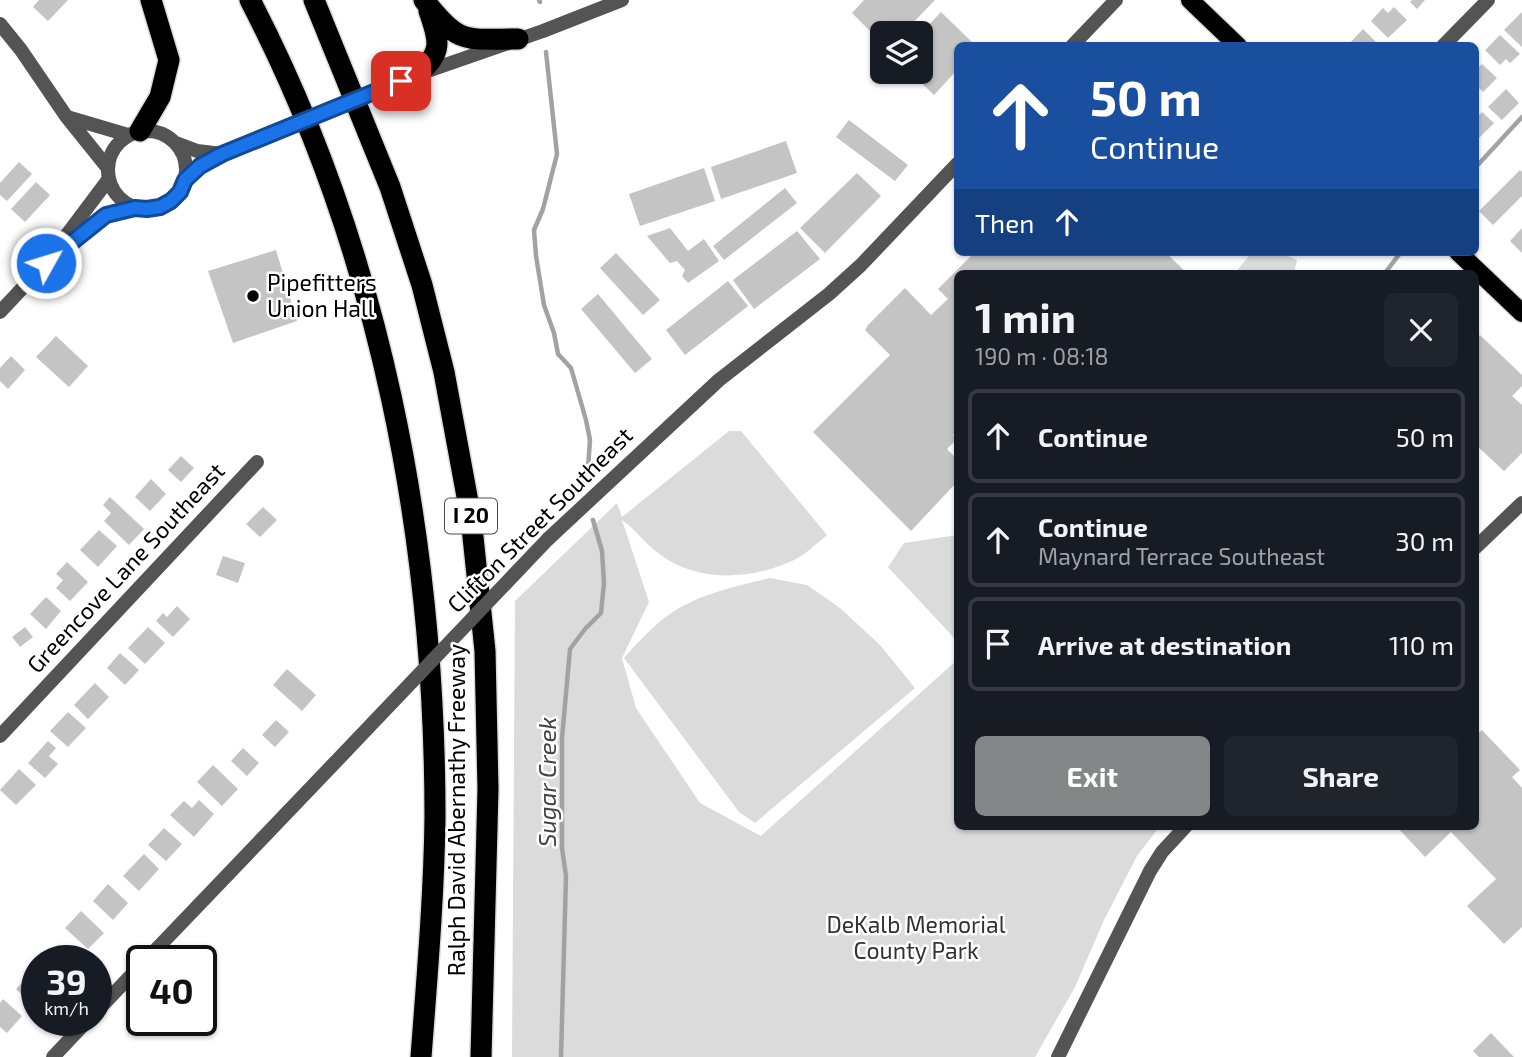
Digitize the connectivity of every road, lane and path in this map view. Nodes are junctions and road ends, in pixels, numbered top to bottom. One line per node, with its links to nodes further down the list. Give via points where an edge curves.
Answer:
1 (151, 0): 16 (highway, via 169,60 160,97)
2 (250, 0): 35 (highway, Ralph David Abernathy Freeway / I 20, via 317,149 358,264 412,508 432,711 435,817)
3 (314, 0): 39 (highway, Ralph David Abernathy Freeway / I 20, via 390,187 422,285 444,372 471,518 485,651 488,789)
4 (424, 0): 10 (highway, via 450,31 467,39); 14 (highway, via 435,27 436,52 430,64)
5 (622, 0): 10 (street)
6 (1116, 0): 11 (street)
7 (1190, 0): 12 (main road)
8 (1488, 0): 13 (street)
9 (0, 24): 15 (street)
10 (518, 39): 14 (street)
11 (1076, 42)
12 (1234, 42)
13 (1447, 42)
14 (409, 78): 18 (street, bridge)
15 (66, 116): 16 (street); 20 (street)
16 (134, 133): 17 (street, via 154,131); 20 (street, via 110,154)
17 (176, 144): 18 (street); 21 (street, via 186,167)
18 (222, 154): 21 (street)
19 (954, 167): 34 (street, Clifton Street Southeast, bridge, via 837,287 719,380 548,539)
20 (108, 173): 22 (street, via 114,192); 24 (street)
21 (185, 180): 22 (street, via 171,201 160,207)
22 (135, 208): 24 (street, via 106,215)
23 (1462, 256): 25 (main road)
24 (46, 263): 27 (street)
25 (1477, 270)
26 (1479, 272): 28 (main road)
27 (0, 312)
28 (1522, 313)
29 (257, 462): 32 (street, Greencove Lane Southeast)
30 (1522, 503): 31 (street)
31 (1479, 544)
32 (0, 736)
33 (1182, 830): 43 (street, via 1150,871)
34 (159, 945)
35 (427, 977): 41 (highway); 42 (highway, Ralph David Abernathy Freeway / I 20)
36 (126, 980): 37 (street, Clifton Street Southeast)
37 (112, 995)
38 (73, 1036): 40 (street)
39 (481, 1052)
40 (53, 1057)
41 (408, 1057)
42 (421, 1057)
43 (1058, 1057)

